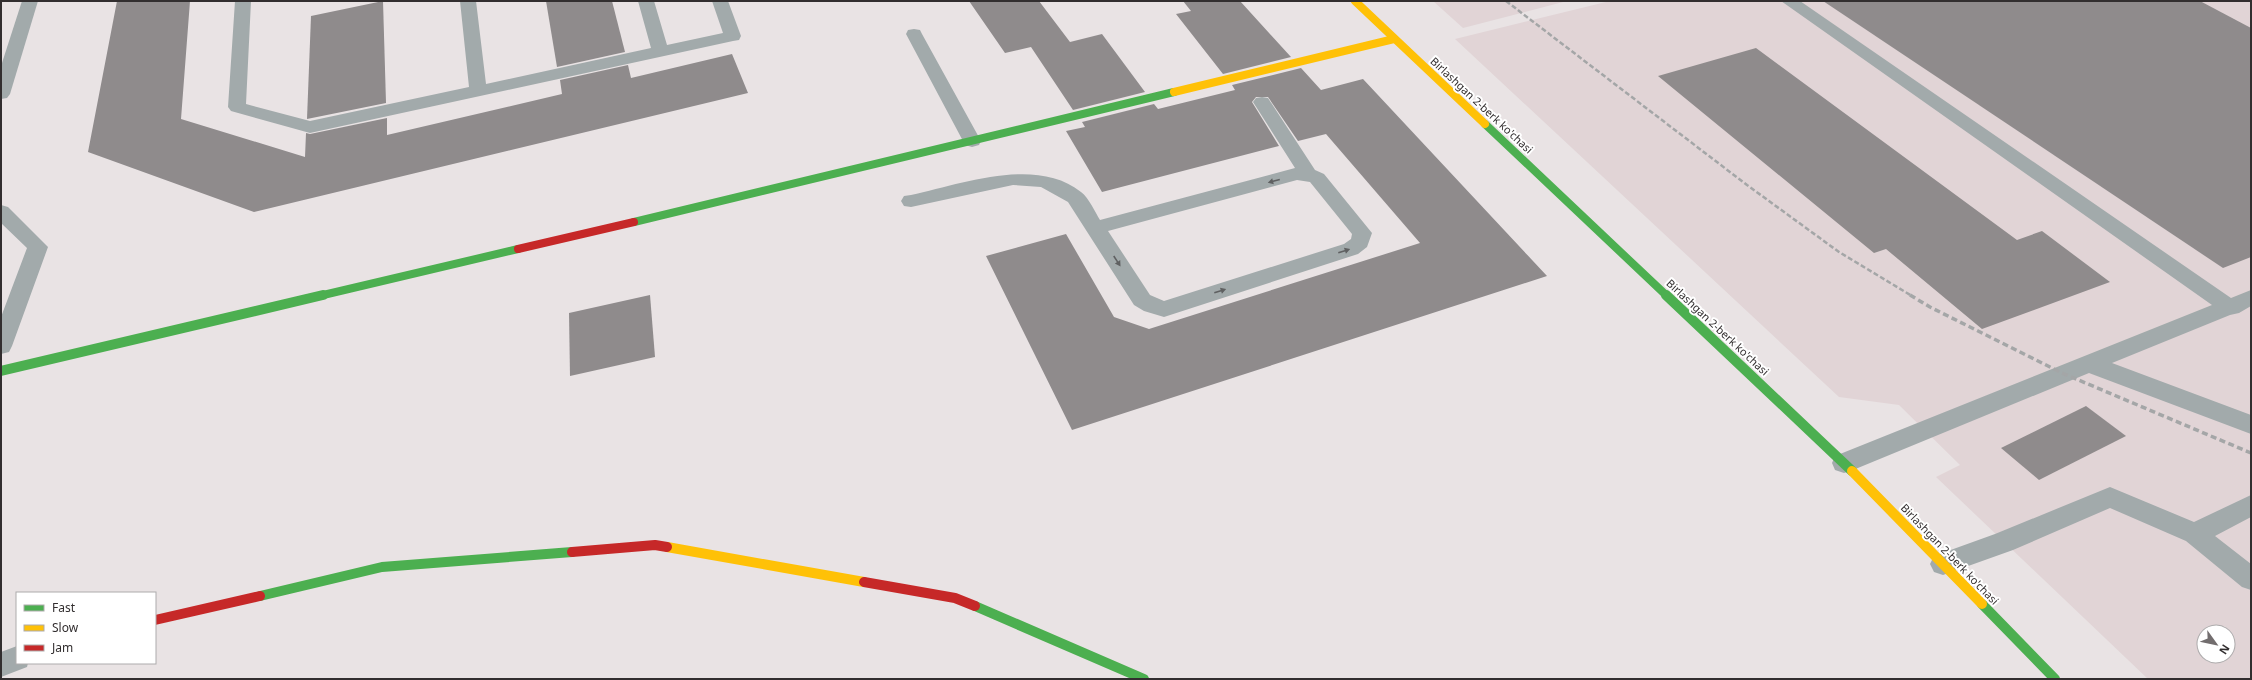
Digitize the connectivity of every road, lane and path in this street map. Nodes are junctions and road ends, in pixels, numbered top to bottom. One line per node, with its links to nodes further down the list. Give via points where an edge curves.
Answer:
1 (30, 1): 12 (street)
2 (243, 1): 11 (street, via 237,107 310,127)
3 (468, 1): 11 (street)
4 (646, 1): 10 (street)
5 (720, 1): 10 (street, via 733,36)
6 (1355, 1): 9 (street, Birlashgan 2-berk ko'chasi)
7 (1789, 1): 20 (street)
8 (914, 34): 14 (street)
9 (1394, 39): 14 (street); 25 (street, Birlashgan 2-berk ko'chasi)
10 (661, 52): 11 (street)
11 (478, 91)
12 (1, 94)
13 (1262, 102): 15 (street)
14 (972, 141): 23 (street)
15 (1308, 174): 18 (street, one-way to 18, via 1297,174); 18 (street, one-way to 15, via 1142,300 1164,309 1351,249 1360,242 1362,233 1318,178)
16 (911, 201): 18 (street, via 1013,179 1045,181 1075,197)
17 (1, 212): 21 (street, via 38,247)
18 (1096, 228)
19 (2251, 298): 20 (street)
20 (2231, 308): 22 (street)
21 (1, 346)
22 (2087, 363): 24 (street); 25 (street)
23 (1, 371)
24 (2251, 425)
25 (1844, 462): 28 (street, Birlashgan 2-berk ko'chasi)
26 (2251, 505): 27 (street)
27 (2194, 534): 28 (street, via 2110,497 2004,542); 29 (street)
28 (1943, 564): 34 (street, Birlashgan 2-berk ko'chasi)
29 (2251, 579)
30 (156, 620): 33 (street, via 382,568 655,545 955,598)
31 (16, 658): 32 (street)
32 (1, 665)
33 (1144, 679)
34 (2055, 679)

